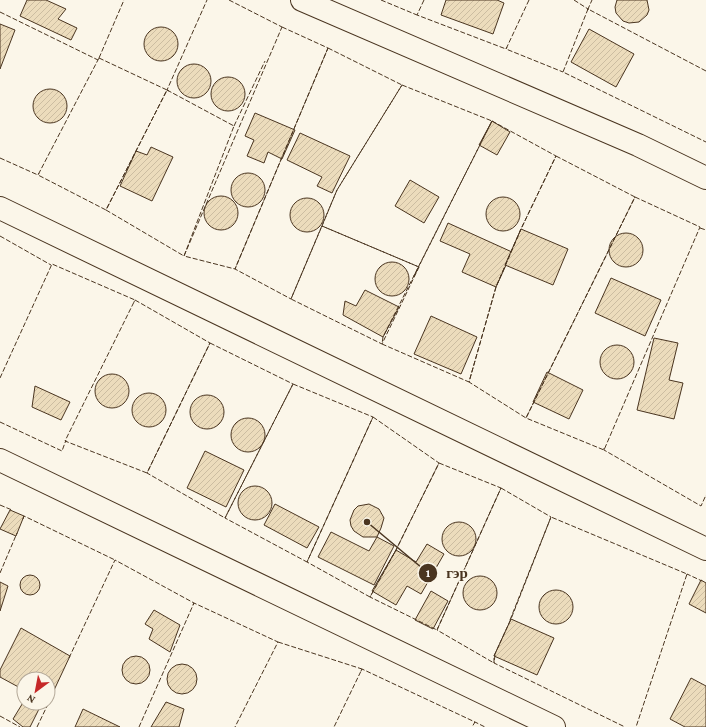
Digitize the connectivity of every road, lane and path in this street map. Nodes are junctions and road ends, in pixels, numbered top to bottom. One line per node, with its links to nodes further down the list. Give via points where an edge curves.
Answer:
1 (302, 0): 2 (street, via 638,145)
2 (706, 178)
3 (0, 208): 5 (street)
4 (0, 460): 6 (street)
5 (706, 549)
6 (554, 727)

